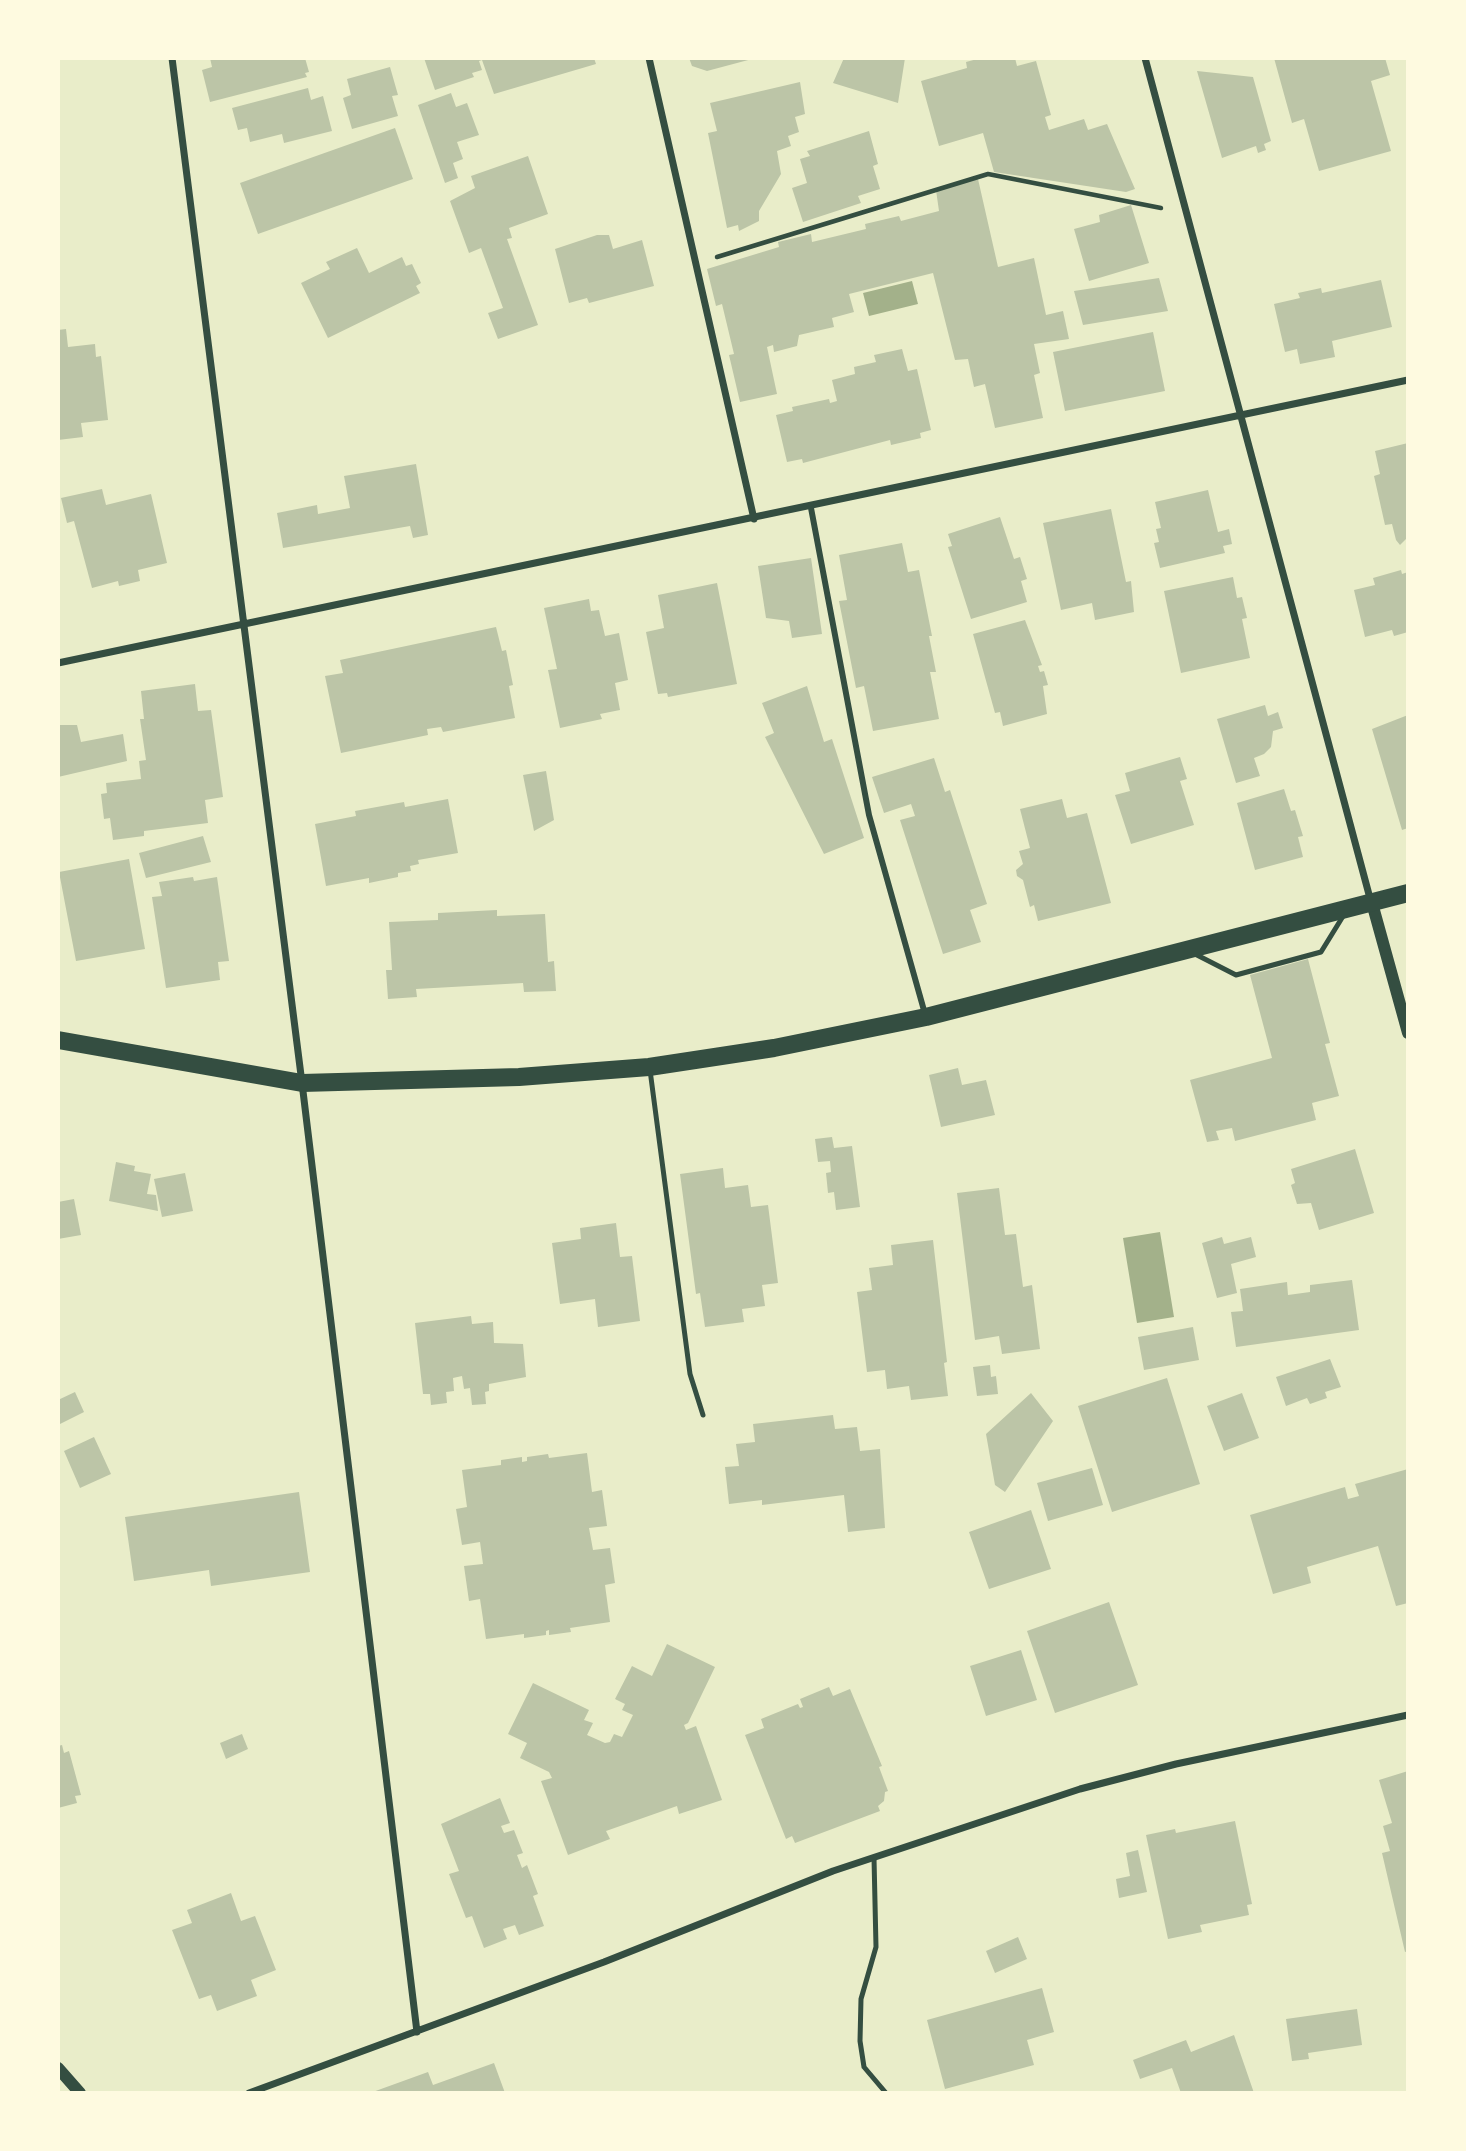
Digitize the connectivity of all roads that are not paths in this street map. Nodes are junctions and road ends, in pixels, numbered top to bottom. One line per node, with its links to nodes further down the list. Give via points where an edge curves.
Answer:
1 (172, 58): 8 (street)
2 (649, 58): 7 (street)
3 (1145, 58): 5 (street)
4 (1408, 380): 5 (street)
5 (1241, 416): 6 (street); 11 (street)
6 (811, 508): 7 (street); 14 (street, via 869,815)
7 (754, 519): 8 (street)
8 (242, 623): 9 (street); 18 (street)
9 (58, 663)
10 (1408, 893): 11 (main road)
11 (1372, 903): 12 (main road); 15 (street)
12 (1348, 909): 13 (main road); 13 (lane, via 1321,953 1236,975)
13 (1187, 950): 14 (main road)
14 (926, 1017): 17 (main road, via 774,1048)
15 (1408, 1033)
16 (58, 1040): 18 (main road)
17 (649, 1067): 18 (main road); 19 (lane, via 690,1374)
18 (303, 1083): 22 (street)
19 (703, 1415)
20 (1408, 1715): 21 (street, via 1080,1789)
21 (874, 1858): 22 (street); 26 (lane, via 876,1947 862,1999 860,2041 864,2067)
22 (417, 2032): 25 (street)
23 (58, 2068): 24 (street)
24 (80, 2093)
25 (249, 2093)
26 (886, 2093)

